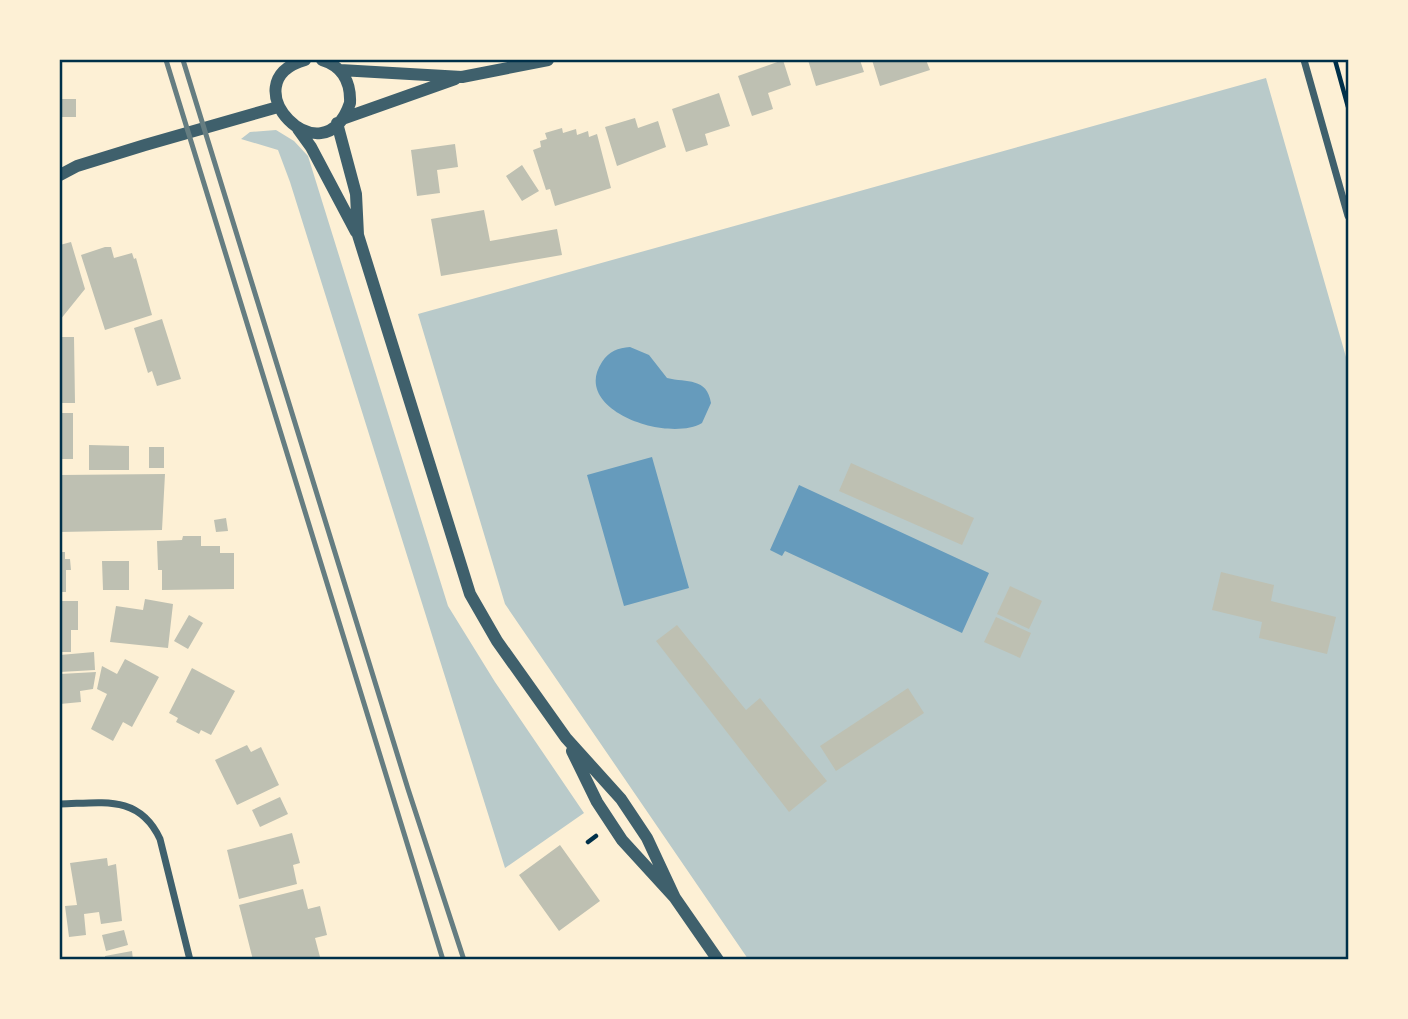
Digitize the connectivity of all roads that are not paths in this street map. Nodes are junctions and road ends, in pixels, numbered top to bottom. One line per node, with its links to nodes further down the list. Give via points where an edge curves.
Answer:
1 (282, 60): 7 (street)
2 (305, 60): 7 (street, via 293,64)
3 (325, 60): 6 (street)
4 (548, 60): 8 (street)
5 (1304, 60): 15 (street)
6 (340, 70): 8 (street); 10 (street, via 350,94)
7 (282, 76): 9 (street)
8 (462, 77): 10 (street)
9 (278, 107): 11 (street, via 285,120); 12 (street)
10 (340, 121): 11 (street, via 320,132); 16 (street, via 356,194)
11 (298, 129): 16 (street)
12 (77, 166): 13 (street); 14 (street)
13 (60, 167)
14 (60, 175)
15 (1349, 216)
16 (358, 235): 17 (street, via 462,575 497,641)
17 (566, 738): 19 (street, via 636,821); 19 (street, via 597,802 622,839)
18 (60, 804): 20 (street, via 120,804 134,808 153,825)
19 (675, 898): 21 (street)
20 (190, 960)
21 (718, 960)

